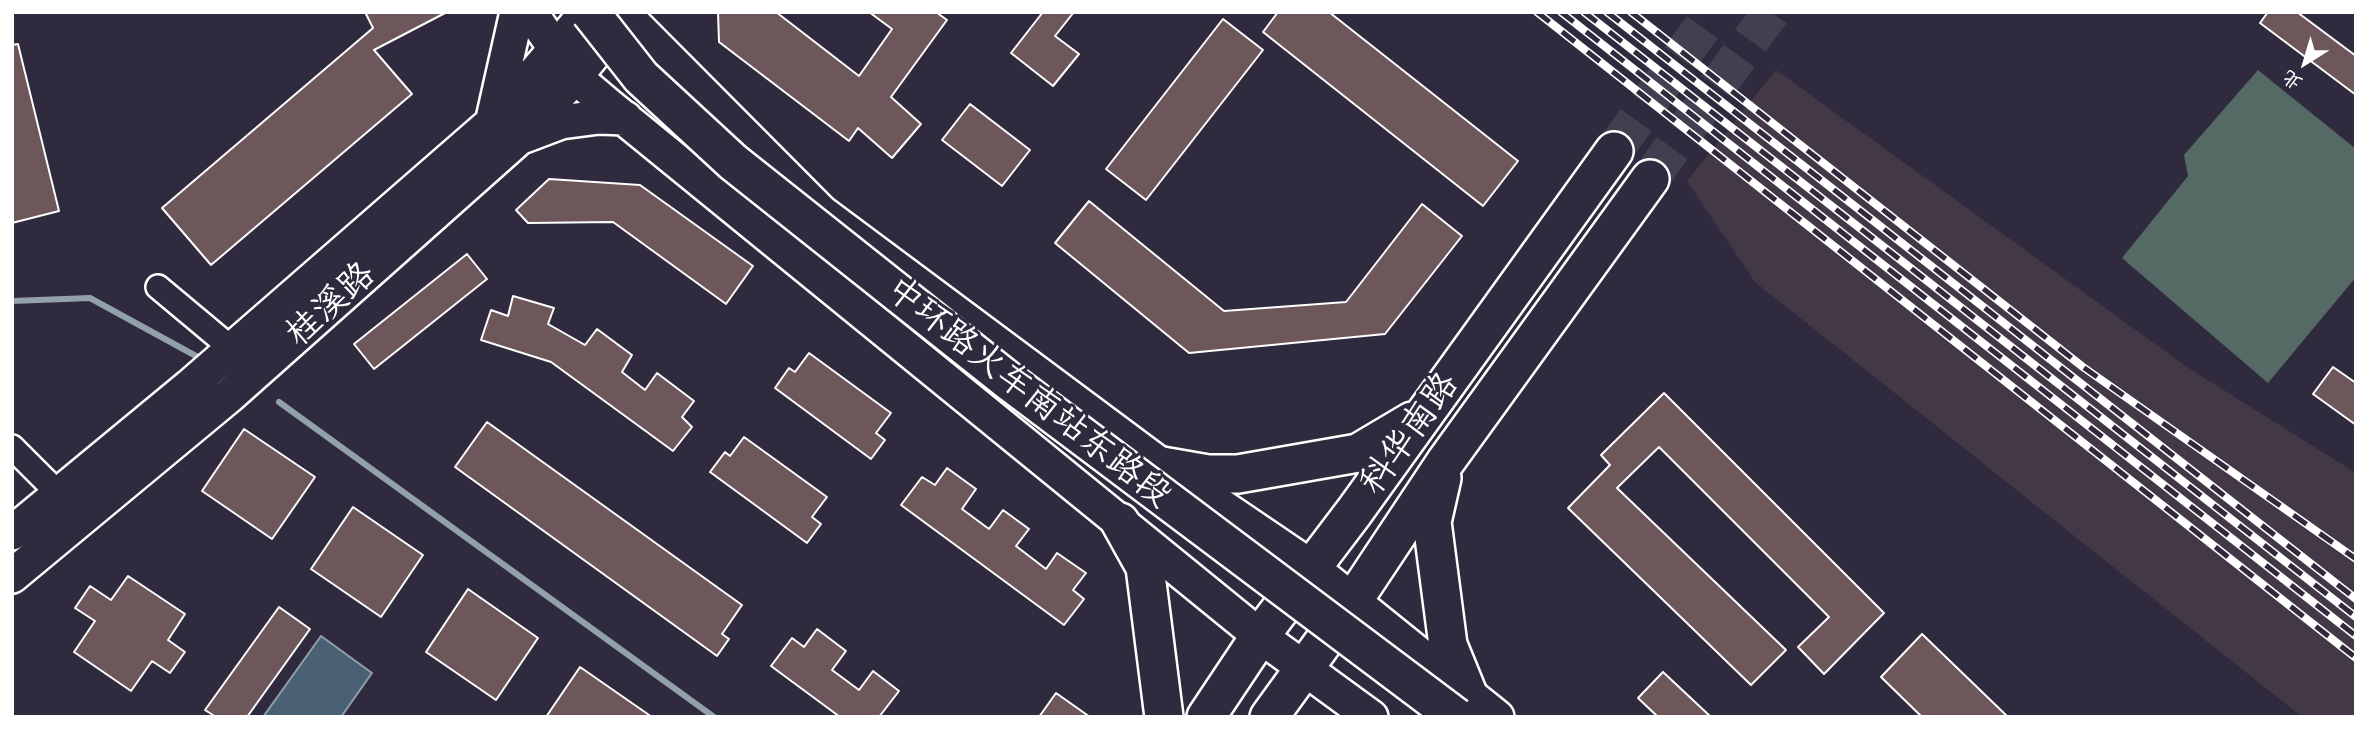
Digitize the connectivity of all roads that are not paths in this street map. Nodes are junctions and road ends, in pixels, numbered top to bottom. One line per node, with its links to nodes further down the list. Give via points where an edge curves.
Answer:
1 (517, 12): 7 (main road)
2 (530, 12): 5 (main road)
3 (561, 12): 4 (main road)
4 (612, 28): 5 (main road, 桂溪路); 15 (main road, via 821,212); 24 (main road, 中环路火车南站东路段, bridge, via 641,77 733,162 988,365); 29 (main road, 中环路火车南站东路段, via 718,178)
5 (566, 64): 6 (main road); 7 (main road, 桂溪路)
6 (625, 118): 7 (main road, via 599,117); 17 (main road)
7 (506, 130): 11 (main road, 桂溪路); 20 (main road, 桂溪路, via 229,396)
8 (1614, 150): 12 (main road, 科华南路)
9 (1650, 179): 14 (main road, 科华南路)
10 (158, 286): 11 (street)
11 (231, 348): 16 (main road, 桂溪路)
12 (1425, 414): 15 (main road, via 1358,453 1238,474); 19 (main road, 科华南路)
13 (12, 447): 16 (street)
14 (1446, 461): 21 (main road, 科华南路); 24 (main road, via 1432,522 1448,645)
15 (1162, 466): 19 (main road)
16 (60, 494): 18 (main road, 桂溪路)
17 (1120, 522): 22 (main road); 25 (main road, via 1144,566)
18 (12, 533)
19 (1311, 567): 21 (main road); 22 (main road, 科华南路)
20 (12, 576)
21 (1353, 601): 23 (main road, 科华南路); 24 (main road)
22 (1260, 636): 23 (main road); 26 (main road, 科华南路)
23 (1304, 667): 27 (main road, 科华南路); 28 (main road)
24 (1462, 706): 30 (main road)
25 (1164, 717)
26 (1206, 717)
27 (1269, 717)
28 (1371, 717)
29 (1414, 717)
30 (1497, 717)

